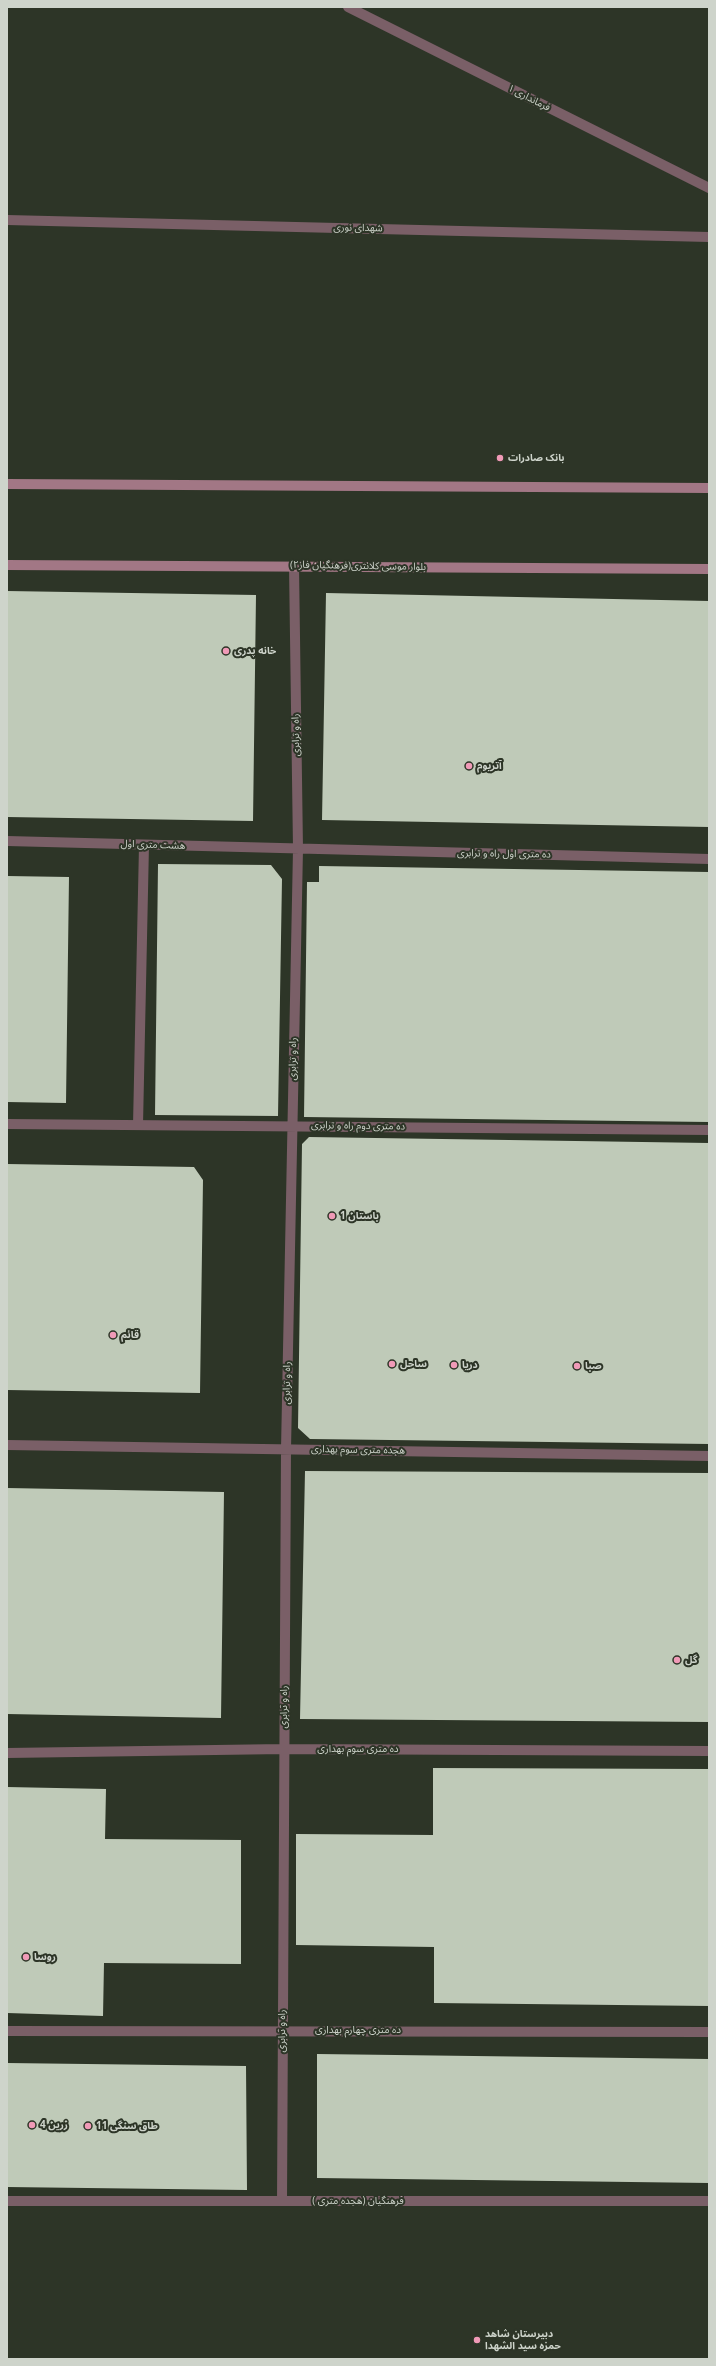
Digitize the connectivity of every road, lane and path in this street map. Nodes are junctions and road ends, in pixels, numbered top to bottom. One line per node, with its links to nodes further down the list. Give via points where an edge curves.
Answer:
1 (348, 7): 2 (street, فرمانداری ۱)
2 (709, 188)
3 (7, 220): 4 (street, شهدای نوری)
4 (709, 237)
5 (7, 484): 6 (main road)
6 (709, 488)
7 (7, 565): 8 (main road, بلوار موسی کلانتری(فرهنگیان فاز۲))
8 (294, 566): 9 (main road, بلوار موسی کلانتری(فرهنگیان فاز۲)); 12 (street, راه و ترابری)
9 (709, 570)
10 (7, 841): 11 (street, هشت متری اول)
11 (144, 845): 12 (street, هشت متری اول); 15 (street)
12 (298, 849): 13 (street, ده متری اول راه و ترابری); 16 (street, راه و ترابری)
13 (709, 859)
14 (7, 1124): 15 (street, ده متری دوم راه و ترابری)
15 (138, 1125): 16 (street, ده متری دوم راه و ترابری)
16 (291, 1126): 17 (street, ده متری دوم راه و ترابری); 19 (street, راه و ترابری)
17 (709, 1130)
18 (7, 1445): 19 (street, هجده متری سوم بهداری)
19 (286, 1449): 20 (street, هجده متری سوم بهداری); 21 (street, راه و ترابری)
20 (709, 1456)
21 (284, 1749): 22 (street, ده متری سوم بهداری); 23 (street, ده متری سوم بهداری); 25 (street, راه و ترابری)
22 (709, 1751)
23 (7, 1752)
24 (7, 2030): 25 (street, ده متری چهارم بهداری)
25 (282, 2030): 26 (street, ده متری چهارم بهداری); 28 (street, راه و ترابری)
26 (709, 2032)
27 (7, 2201): 28 (street, فرهنگیان (هجده متری ))
28 (282, 2201): 29 (street, فرهنگیان (هجده متری ))
29 (709, 2201)

